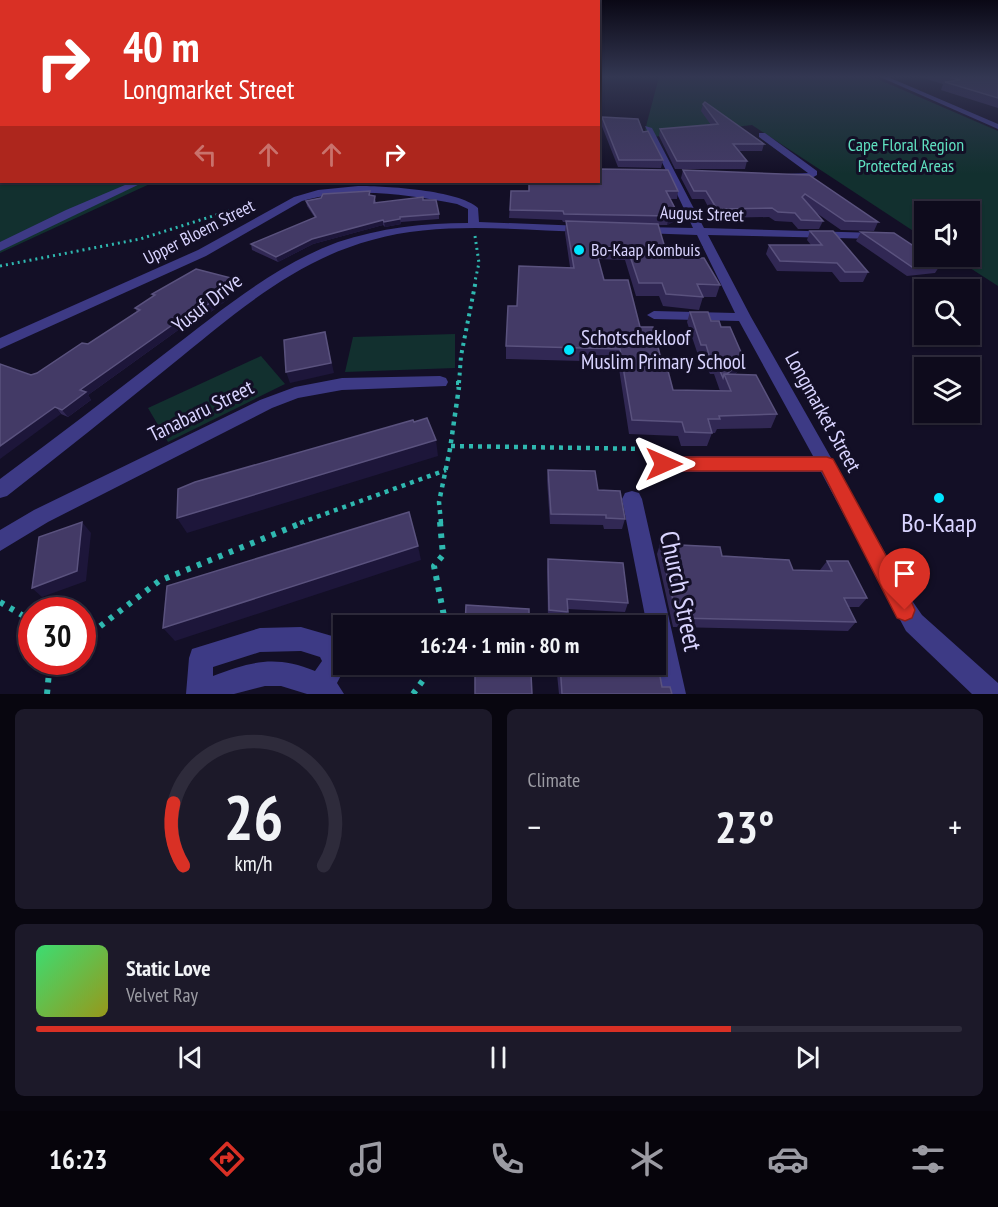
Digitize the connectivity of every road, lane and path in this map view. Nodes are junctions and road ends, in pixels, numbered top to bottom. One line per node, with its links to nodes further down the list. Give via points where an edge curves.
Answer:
1 (957, 109): 2 (street)
2 (998, 127)
3 (648, 128): 11 (street, Longmarket Street)
4 (762, 135): 5 (street, via 814,173)
5 (778, 175)
6 (137, 183): 13 (street)
7 (232, 210): 14 (path, via 140,239)
8 (593, 229): 9 (street)
9 (474, 230): 17 (street, Upper Bloem Street, via 473,208 460,201 357,187 312,194 202,253); 19 (path, via 479,263); 24 (street, Yusuf Drive, via 406,230 370,237 336,247 282,273)
10 (629, 230): 11 (street, August Street)
11 (700, 232): 12 (street, August Street); 16 (street, Longmarket Street)
12 (893, 237)
13 (0, 247)
14 (0, 266)
15 (654, 315): 16 (street)
16 (744, 317): 22 (street, Longmarket Street)
17 (0, 344)
18 (440, 382): 19 (path); 26 (street, Tanabaru Street, via 342,384 295,393 41,516)
19 (459, 383): 20 (path)
20 (451, 446): 21 (path, via 660,449); 23 (path)
21 (664, 464): 22 (street)
22 (827, 464): 38 (street, Longmarket Street, via 914,623)
23 (446, 470): 29 (path, via 439,502 443,555 434,566); 30 (path, via 159,581)
24 (0, 490)
25 (633, 500): 37 (street, Church Street)
26 (0, 542)
27 (0, 602): 28 (path)
28 (18, 613)
29 (444, 615)
30 (96, 629)
31 (49, 675): 34 (path)
32 (427, 675): 36 (path)
33 (325, 690): 35 (street, via 288,673 272,673 251,675); 35 (street, via 335,664 330,647 301,639 260,640 201,658)
34 (47, 694)
35 (199, 694)
36 (413, 694)
37 (673, 694)
38 (991, 694)

